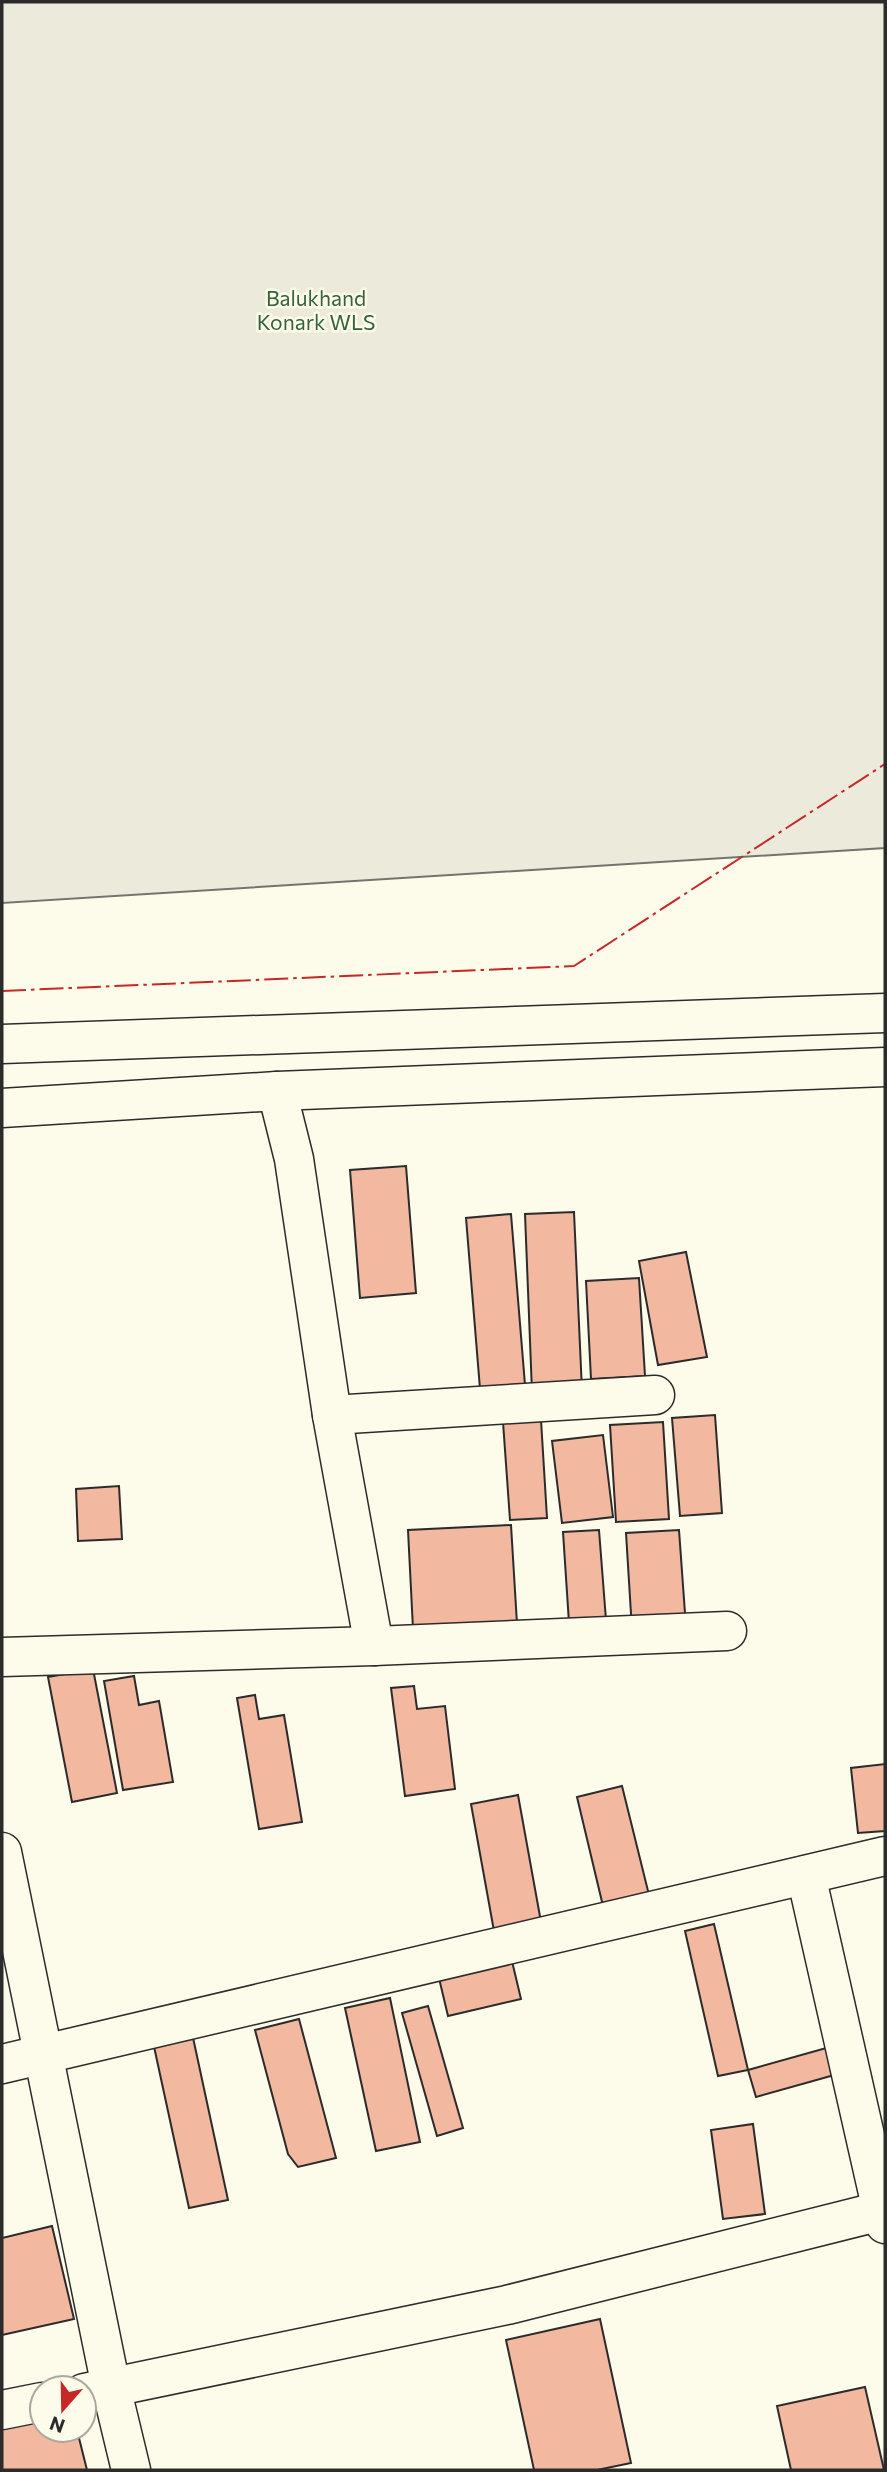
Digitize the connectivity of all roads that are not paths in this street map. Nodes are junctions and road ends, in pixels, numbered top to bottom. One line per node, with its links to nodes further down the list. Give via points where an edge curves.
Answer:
1 (885, 1013): 2 (main road)
2 (2, 1044)
3 (885, 1067): 4 (main road)
4 (277, 1091): 5 (main road); 7 (main road, via 294,1159)
5 (2, 1108)
6 (654, 1395): 7 (main road)
7 (332, 1415): 9 (main road)
8 (727, 1631): 9 (main road)
9 (374, 1646): 10 (main road)
10 (2, 1657)
11 (2, 1853): 14 (main road)
12 (885, 1856): 13 (main road)
13 (806, 1875): 14 (main road); 16 (main road)
14 (41, 2056): 15 (main road); 17 (main road)
15 (2, 2064)
16 (884, 2215): 18 (main road, via 507,2305)
17 (94, 2374)
18 (98, 2390)
19 (98, 2392): 22 (main road)
20 (28, 2405): 21 (main road)
21 (2, 2410)
22 (131, 2470)

